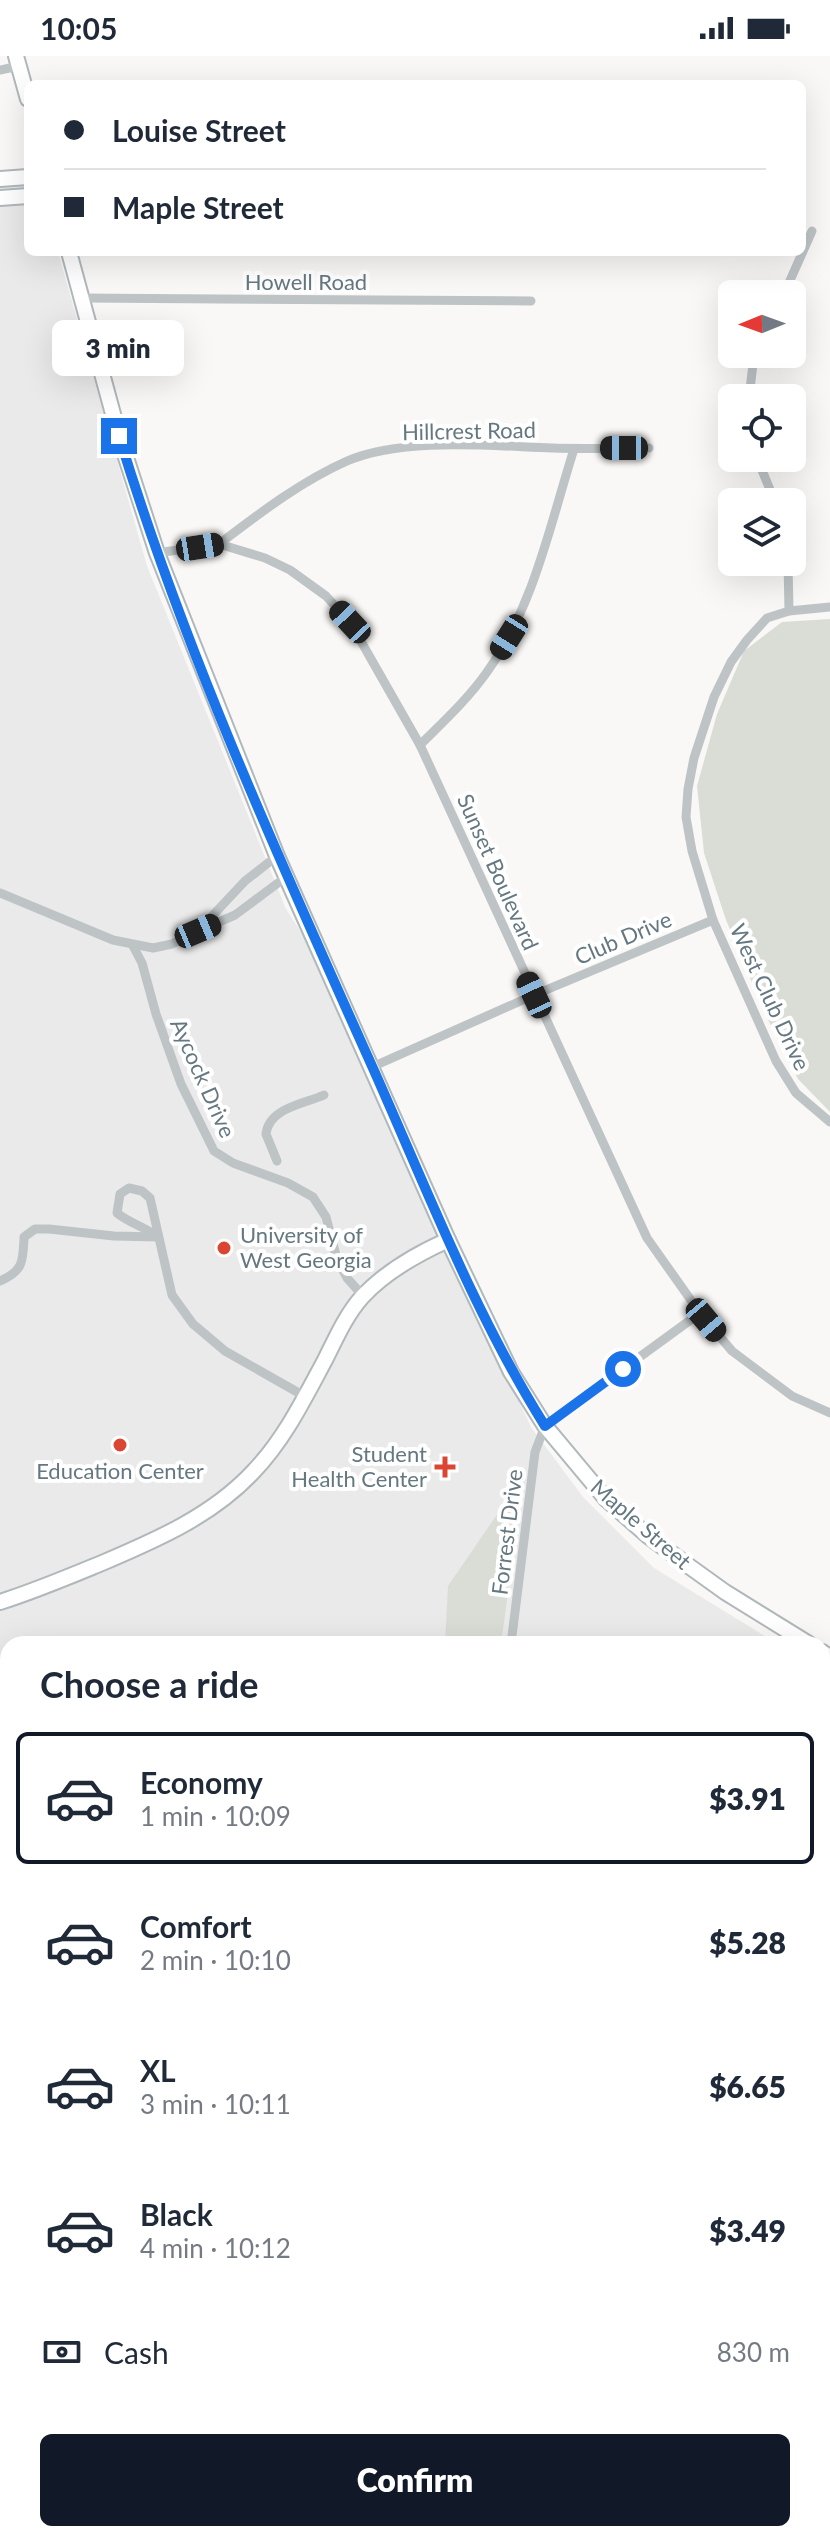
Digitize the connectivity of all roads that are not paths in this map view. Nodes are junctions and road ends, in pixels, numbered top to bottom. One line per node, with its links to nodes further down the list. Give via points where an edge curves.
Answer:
1 (17, 61): 2 (street); 3 (main road)
2 (0, 70)
3 (24, 85)
4 (24, 177): 5 (main road)
5 (0, 179)
6 (24, 196): 7 (main road)
7 (0, 198)
8 (812, 231): 9 (street)
9 (806, 244)
10 (70, 256): 13 (main road, Maple Street)
11 (801, 256): 12 (street)
12 (790, 280)
13 (82, 298): 14 (street, Howell Road); 18 (main road, Maple Street)
14 (531, 301)
15 (649, 448): 16 (street, Hillcrest Road)
16 (574, 449): 17 (street, Hillcrest Road, via 399,448 349,460 310,480); 22 (street, via 529,596 509,637 486,674)
17 (219, 544): 18 (street, Sunset Boulevard); 22 (street, Sunset Boulevard, via 290,570 326,596 350,622)
18 (157, 553): 23 (main road, Maple Street)
19 (788, 576): 21 (street)
20 (830, 607): 21 (street)
21 (789, 611): 26 (street, West Club Drive, via 767,618 731,662 694,758 686,817)
22 (420, 745): 29 (street, Sunset Boulevard)
23 (277, 856): 24 (main road, Maple Street); 27 (street)
24 (286, 877): 27 (street, via 235,915); 30 (main road, Maple Street)
25 (0, 893): 28 (street)
26 (713, 920): 29 (street, Club Drive); 32 (street, West Club Drive, via 776,1061 796,1093)
27 (198, 931): 28 (street, via 172,944)
28 (133, 946): 37 (street, Aycock Drive, via 181,1084 214,1151 313,1197 326,1217 337,1259)
29 (534, 995): 30 (street, Club Drive); 38 (street, Sunset Boulevard, via 647,1238)
30 (372, 1067): 35 (main road, Maple Street)
31 (324, 1095): 33 (street, via 286,1109 270,1122 266,1134)
32 (830, 1122)
33 (277, 1161)
34 (158, 1237): 34 (street, via 150,1198 129,1188 120,1194 117,1213); 36 (street, via 35,1229 24,1237 23,1260 15,1274); 39 (street, via 172,1295 193,1324 225,1351)
35 (448, 1240): 37 (main road, via 394,1268); 41 (main road, Maple Street, via 511,1372)
36 (0, 1281)
37 (363, 1296): 39 (main road)
38 (700, 1313): 40 (street, Sunset Boulevard, via 732,1351 792,1396); 41 (street)
39 (306, 1397): 42 (main road, via 253,1473 192,1521)
40 (830, 1413)
41 (545, 1426): 43 (street, Forrest Drive, via 535,1452); 44 (main road, Maple Street, via 606,1499 648,1536)
42 (0, 1602)
43 (512, 1636)
44 (796, 1636)

